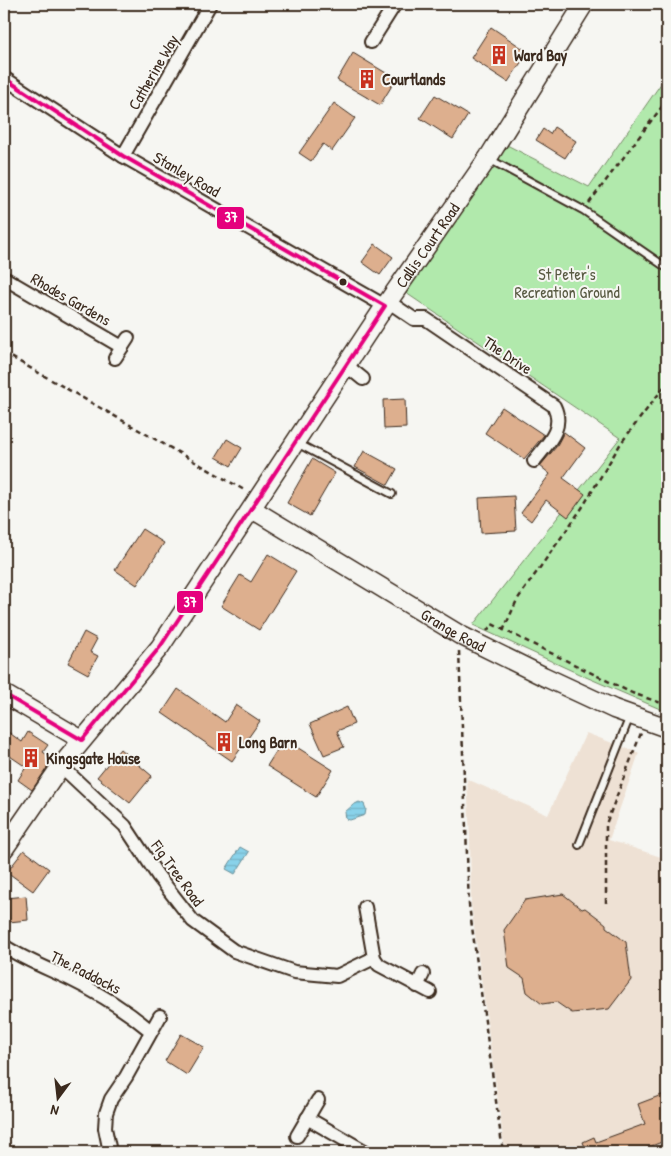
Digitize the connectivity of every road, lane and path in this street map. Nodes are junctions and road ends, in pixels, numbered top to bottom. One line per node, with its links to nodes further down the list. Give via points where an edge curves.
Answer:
1 (210, 4): 7 (street, Catherine Way)
2 (395, 4): 4 (street)
3 (584, 4): 8 (street, Callis Court Road)
4 (371, 42)
5 (4, 78): 7 (street, Stanley Road)
6 (667, 100): 9 (path)
7 (123, 156): 12 (street, Stanley Road)
8 (488, 158): 9 (lane); 12 (street, Callis Court Road)
9 (583, 210): 10 (lane)
10 (667, 268)
11 (4, 278): 13 (street, Rhodes Gardens)
12 (387, 304): 15 (street, Callis Court Road); 19 (street, The Drive, via 414,319 426,319 554,406 559,421 557,427)
13 (122, 348)
14 (4, 353): 21 (path)
15 (347, 366): 16 (street); 18 (street, Callis Court Road)
16 (363, 379)
17 (667, 383): 24 (path, via 621,443 582,508 517,600 503,630 632,693)
18 (296, 442): 20 (lane); 21 (street, Callis Court Road)
19 (534, 462)
20 (392, 494)
21 (256, 504): 22 (street, Grange Road); 27 (street, Callis Court Road, via 160,646)
22 (460, 635): 25 (street, Grange Road); 46 (path, via 468,905)
23 (4, 694): 27 (street)
24 (667, 705)
25 (630, 715): 26 (street, Grange Road); 30 (lane)
26 (667, 728)
27 (82, 740): 29 (street, Callis Court Road)
28 (634, 751): 32 (path, via 606,824)
29 (61, 766): 31 (street, Callis Court Road); 35 (street, Fig Tree Road, via 125,826 192,921 234,951 294,972 337,976)
30 (579, 845)
31 (4, 849)
32 (606, 903)
33 (364, 907): 35 (street)
34 (4, 946): 40 (street, The Paddocks, via 34,964 97,993)
35 (374, 958): 37 (street, via 379,965)
36 (423, 974): 37 (street)
37 (417, 986): 38 (street)
38 (430, 992)
39 (160, 1016): 40 (street)
40 (151, 1031): 44 (street, via 106,1113 105,1128)
41 (318, 1100): 42 (street)
42 (307, 1118): 43 (street); 45 (street)
43 (297, 1136)
44 (110, 1152)
45 (366, 1152)
46 (503, 1152)

